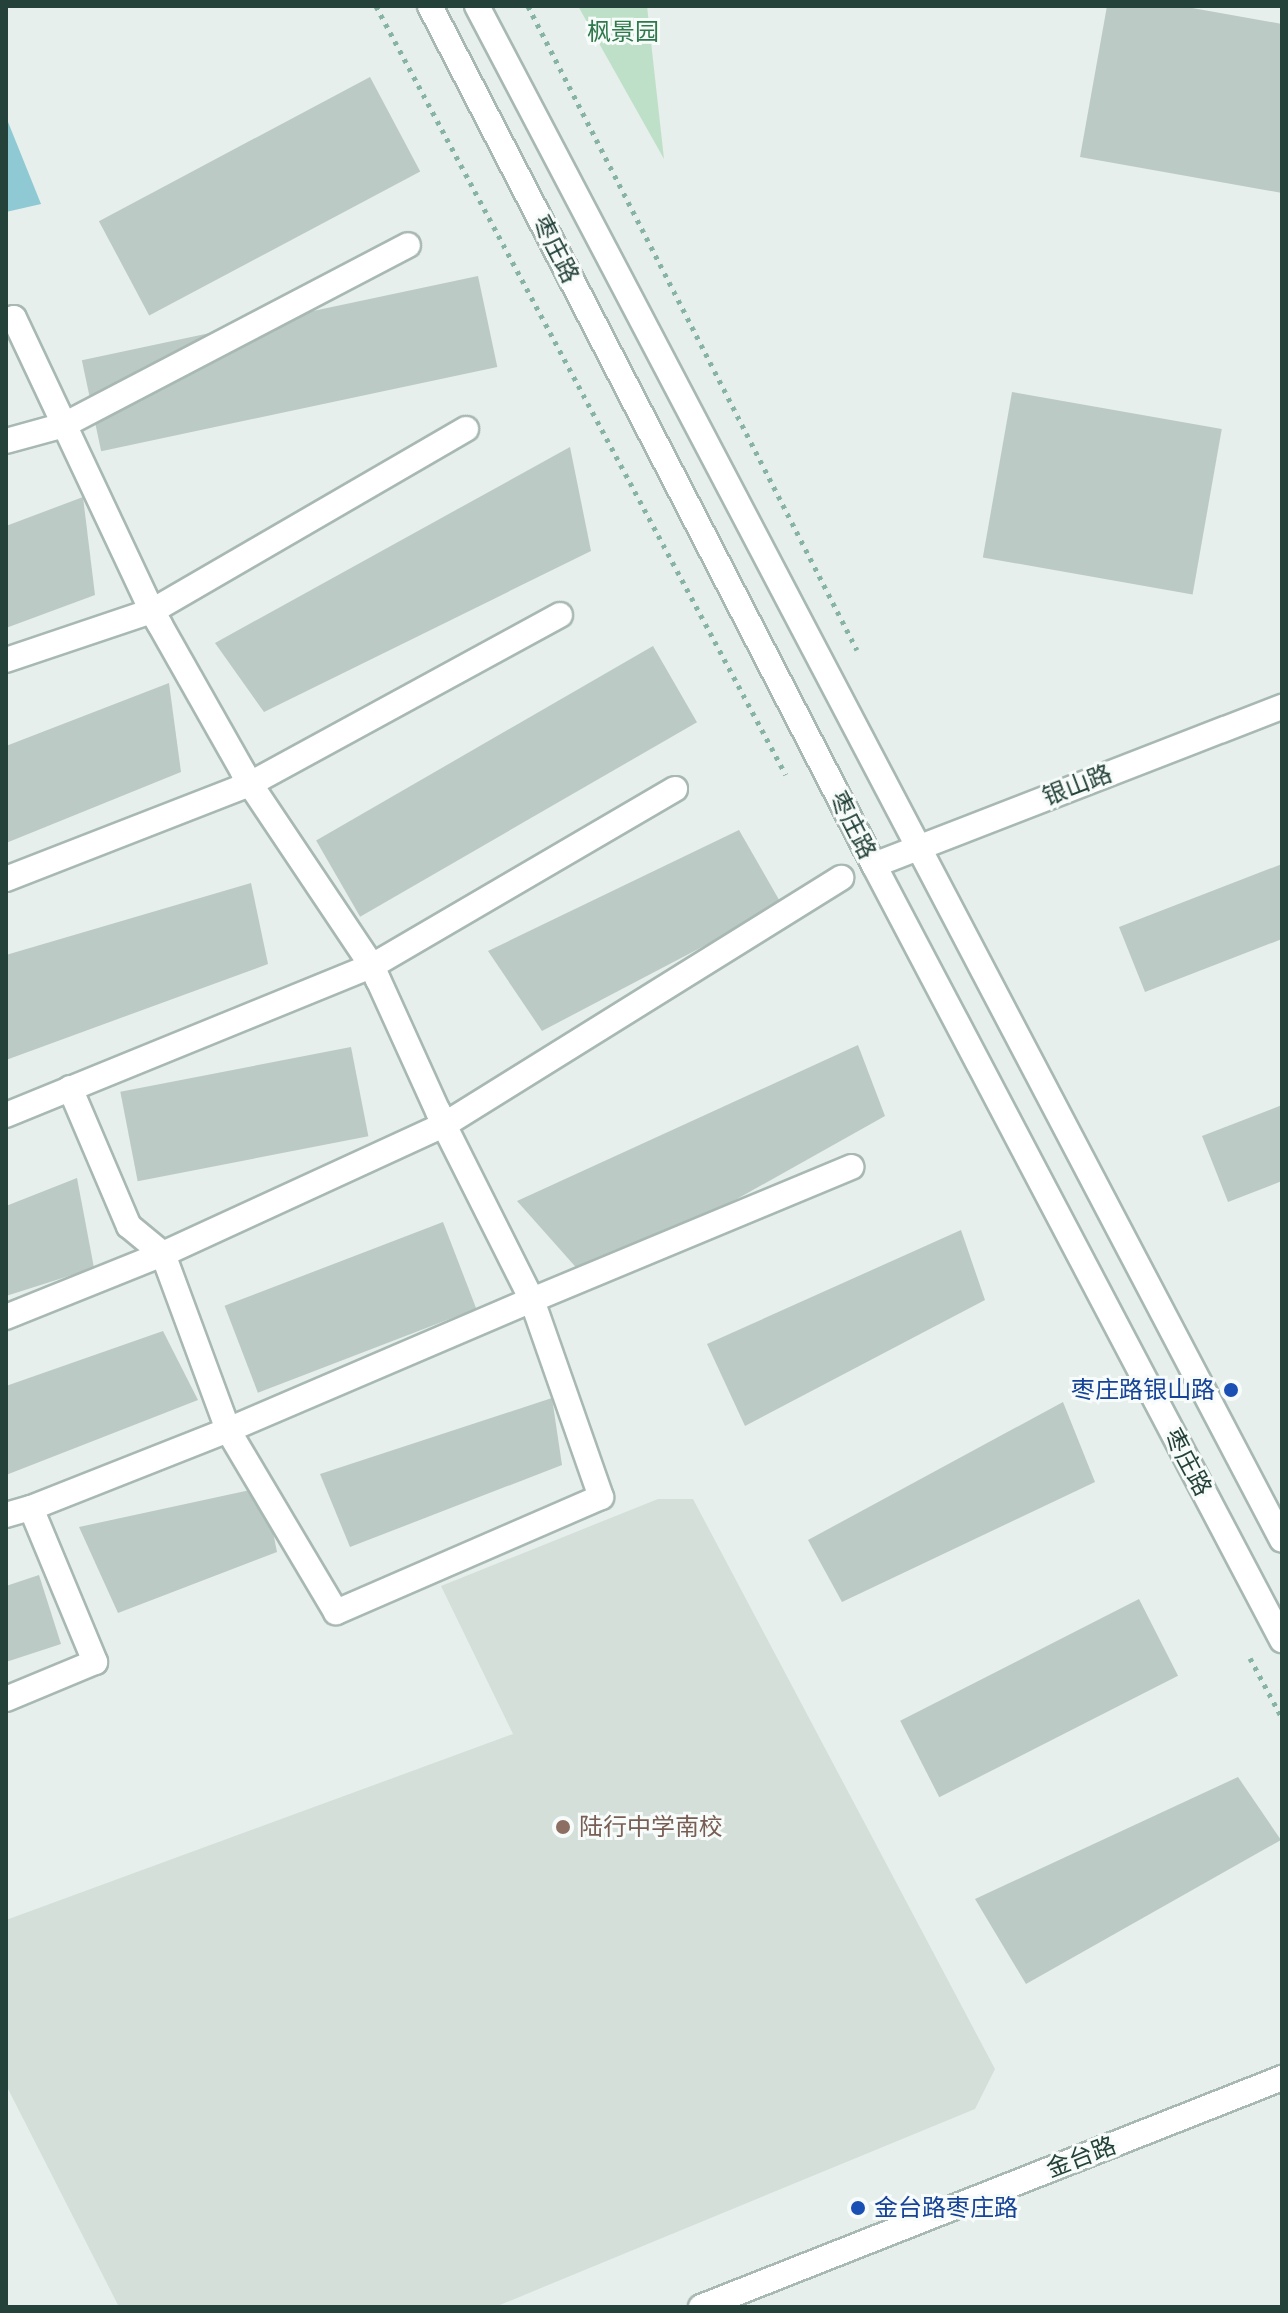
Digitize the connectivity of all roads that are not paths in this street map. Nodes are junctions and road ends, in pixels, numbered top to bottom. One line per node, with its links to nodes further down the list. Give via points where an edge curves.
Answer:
1 (430, 6): 15 (street, 枣庄路)
2 (477, 6): 14 (street, 枣庄路)
3 (408, 245): 5 (street)
4 (6, 320): 5 (street, via 14,318)
5 (64, 425): 7 (street); 8 (street)
6 (466, 429): 8 (street)
7 (6, 441)
8 (152, 611): 10 (street); 12 (street)
9 (560, 615): 12 (street)
10 (6, 660)
11 (1282, 707): 14 (street, 银山路)
12 (250, 784): 17 (street); 18 (street)
13 (675, 789): 18 (street)
14 (919, 847): 15 (street, 银山路); 29 (street, 枣庄路)
15 (874, 865): 30 (street, 枣庄路)
16 (841, 878): 21 (street)
17 (6, 879)
18 (372, 966): 19 (street); 21 (street)
19 (70, 1088): 20 (street); 23 (street, via 129,1226)
20 (6, 1115)
21 (444, 1125): 23 (street); 24 (street)
22 (851, 1167): 24 (street)
23 (163, 1254): 25 (street); 26 (street)
24 (532, 1300): 26 (street); 26 (street, via 601,1497 336,1612)
25 (6, 1317)
26 (228, 1430): 27 (street)
27 (31, 1508): 28 (street); 31 (street, via 95,1662)
28 (6, 1515)
29 (1282, 1540)
30 (1282, 1640)
31 (6, 1699)
32 (1282, 2078): 33 (street, 金台路)
33 (701, 2307)

